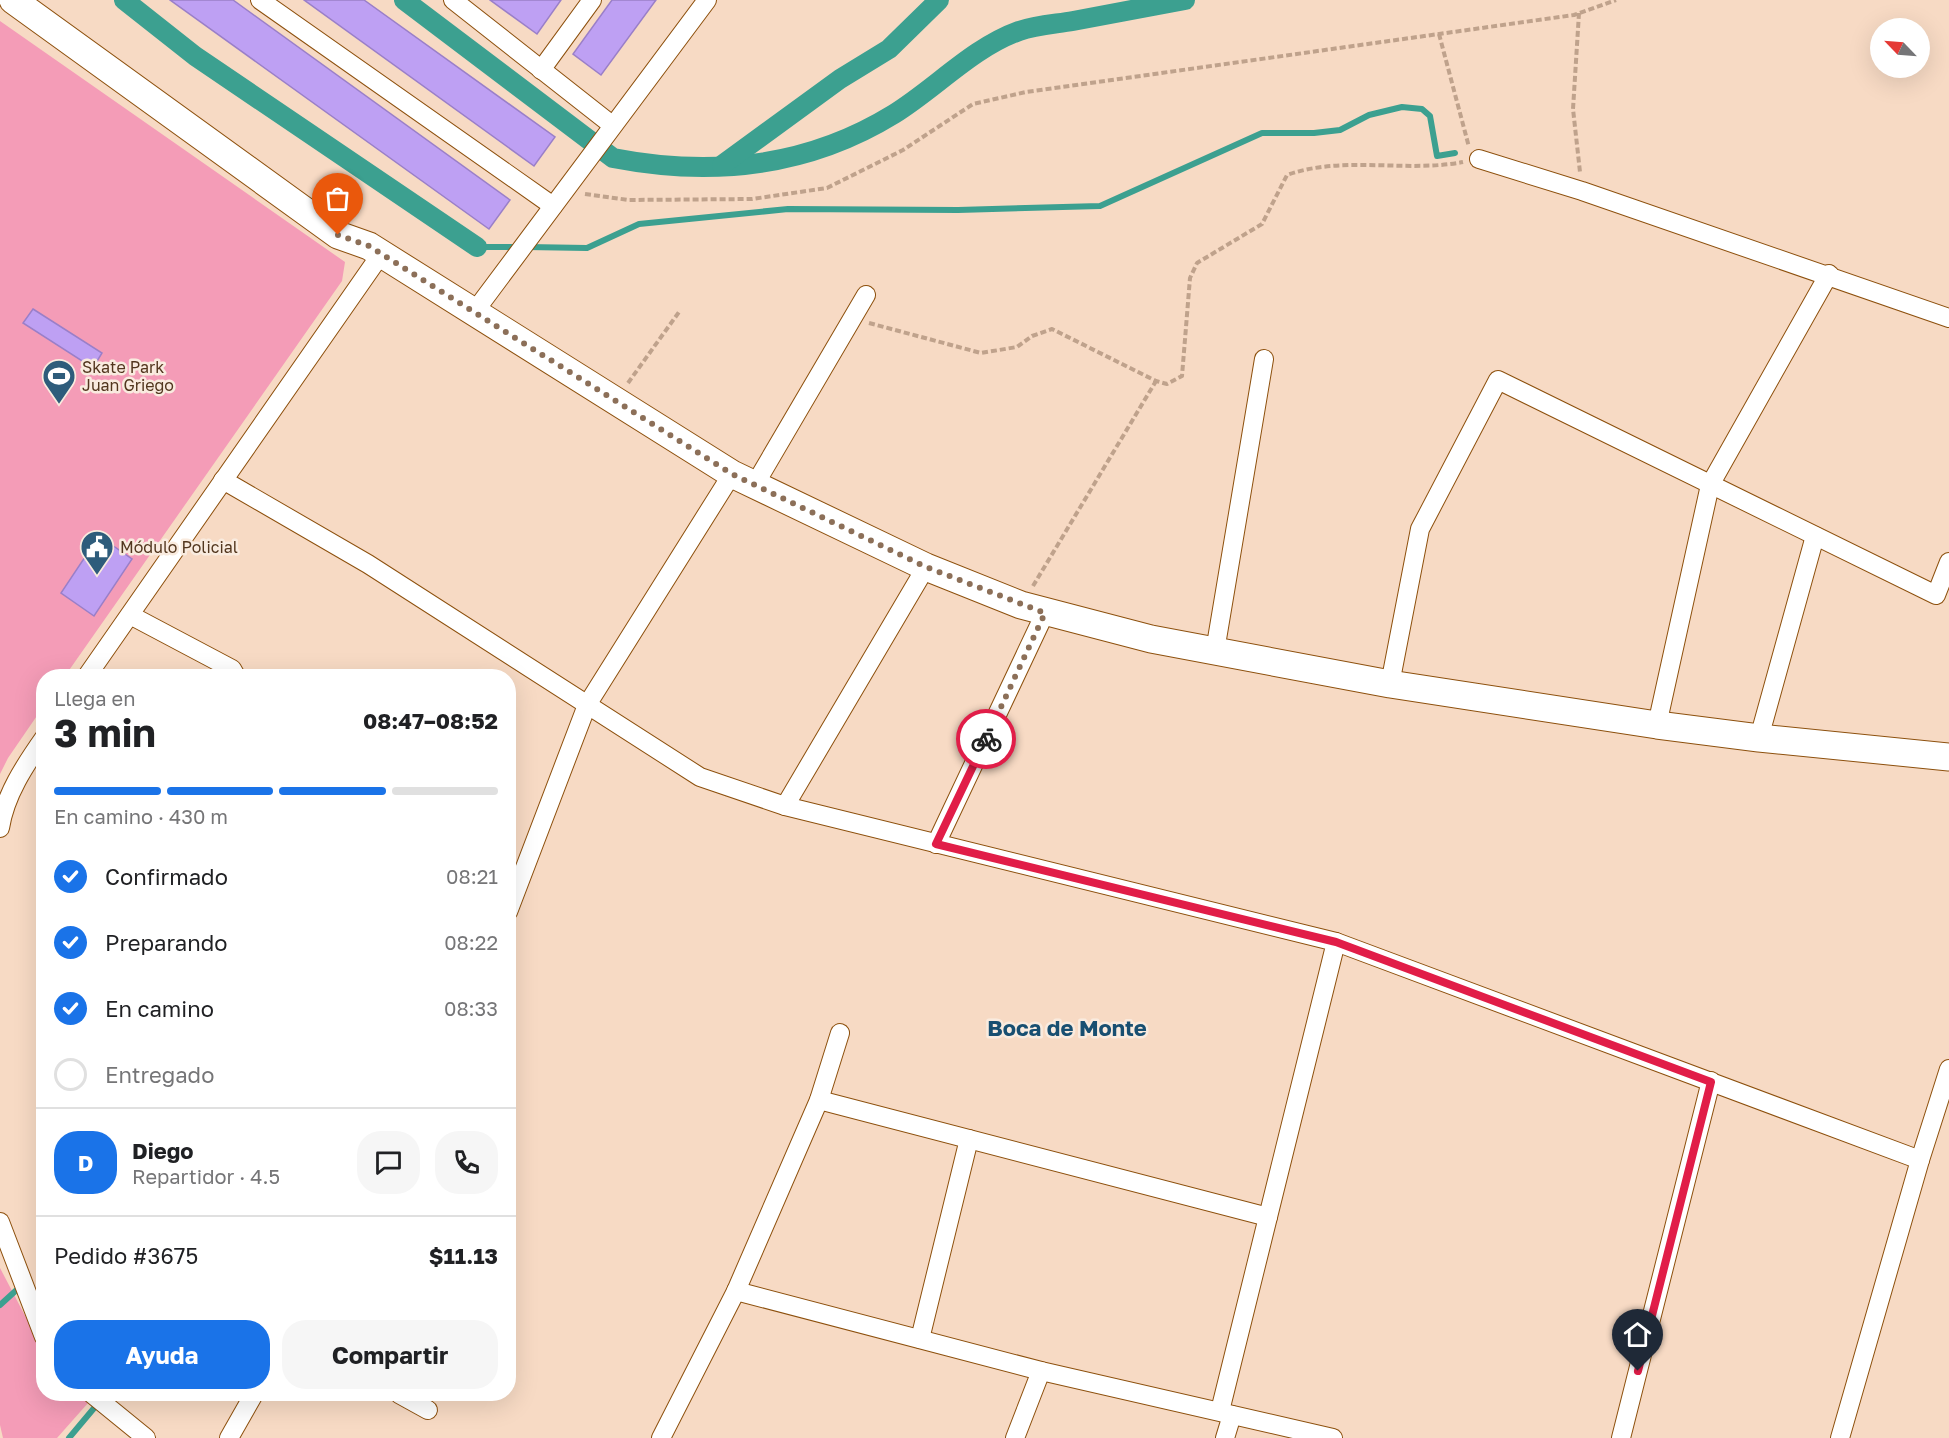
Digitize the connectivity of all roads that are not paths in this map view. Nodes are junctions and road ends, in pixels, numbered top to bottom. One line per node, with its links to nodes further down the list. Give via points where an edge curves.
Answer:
1 (13, 0): 11 (main road, via 338,235)
2 (45, 0): 11 (main road, via 347,219)
3 (260, 0): 10 (street)
4 (453, 0): 7 (street)
5 (592, 0): 7 (street)
6 (707, 0): 8 (street)
7 (542, 70): 8 (street)
8 (612, 125): 10 (street)
9 (1479, 159): 12 (street)
10 (553, 206): 14 (street)
11 (375, 250): 14 (main road); 17 (street)
12 (1829, 274): 15 (street); 19 (street)
13 (866, 295): 18 (street)
14 (475, 312): 18 (main road)
15 (1949, 318)
16 (1264, 359): 25 (street)
17 (223, 480): 24 (street); 29 (street, via 368,564)
18 (743, 480): 22 (main road); 29 (street)
19 (1710, 485): 20 (street); 28 (street, via 1498,380 1420,529); 30 (street)
20 (1815, 536): 21 (street, via 1936,595); 31 (street)
21 (1949, 562)
22 (926, 567): 23 (main road); 34 (street)
23 (1033, 609): 25 (main road); 36 (street)
24 (130, 615): 26 (street); 27 (street)
25 (1215, 651): 28 (main road)
26 (92, 669)
27 (232, 669)
28 (1390, 684): 30 (main road)
29 (587, 705): 34 (street, via 700,777); 37 (street)
30 (1657, 725): 31 (main road)
31 (1759, 738): 33 (main road)
32 (36, 750): 35 (street, via 15,783)
33 (1949, 757)
34 (785, 806): 36 (street)
35 (0, 828)
36 (936, 844): 38 (street)
37 (516, 891)
38 (1336, 942): 41 (street); 45 (street)
39 (840, 1033): 42 (street)
40 (1949, 1069): 44 (street)
41 (1711, 1082): 44 (street); 62 (street)
42 (819, 1100): 43 (street); 47 (street)
43 (969, 1139): 45 (street); 49 (street)
44 (1920, 1160): 63 (street)
45 (1268, 1217): 55 (street)
46 (0, 1222): 48 (street)
47 (736, 1291): 49 (street); 58 (street)
48 (36, 1316)
49 (920, 1339): 50 (street)
50 (1041, 1371): 55 (street); 59 (street)
51 (101, 1401): 56 (street)
52 (250, 1401): 57 (street)
53 (412, 1401): 54 (street)
54 (428, 1410)
55 (1226, 1413): 60 (street); 61 (street)
56 (146, 1438)
57 (229, 1438)
58 (661, 1438)
59 (1015, 1438)
60 (1225, 1438)
61 (1333, 1438)
62 (1622, 1438)
63 (1840, 1438)

